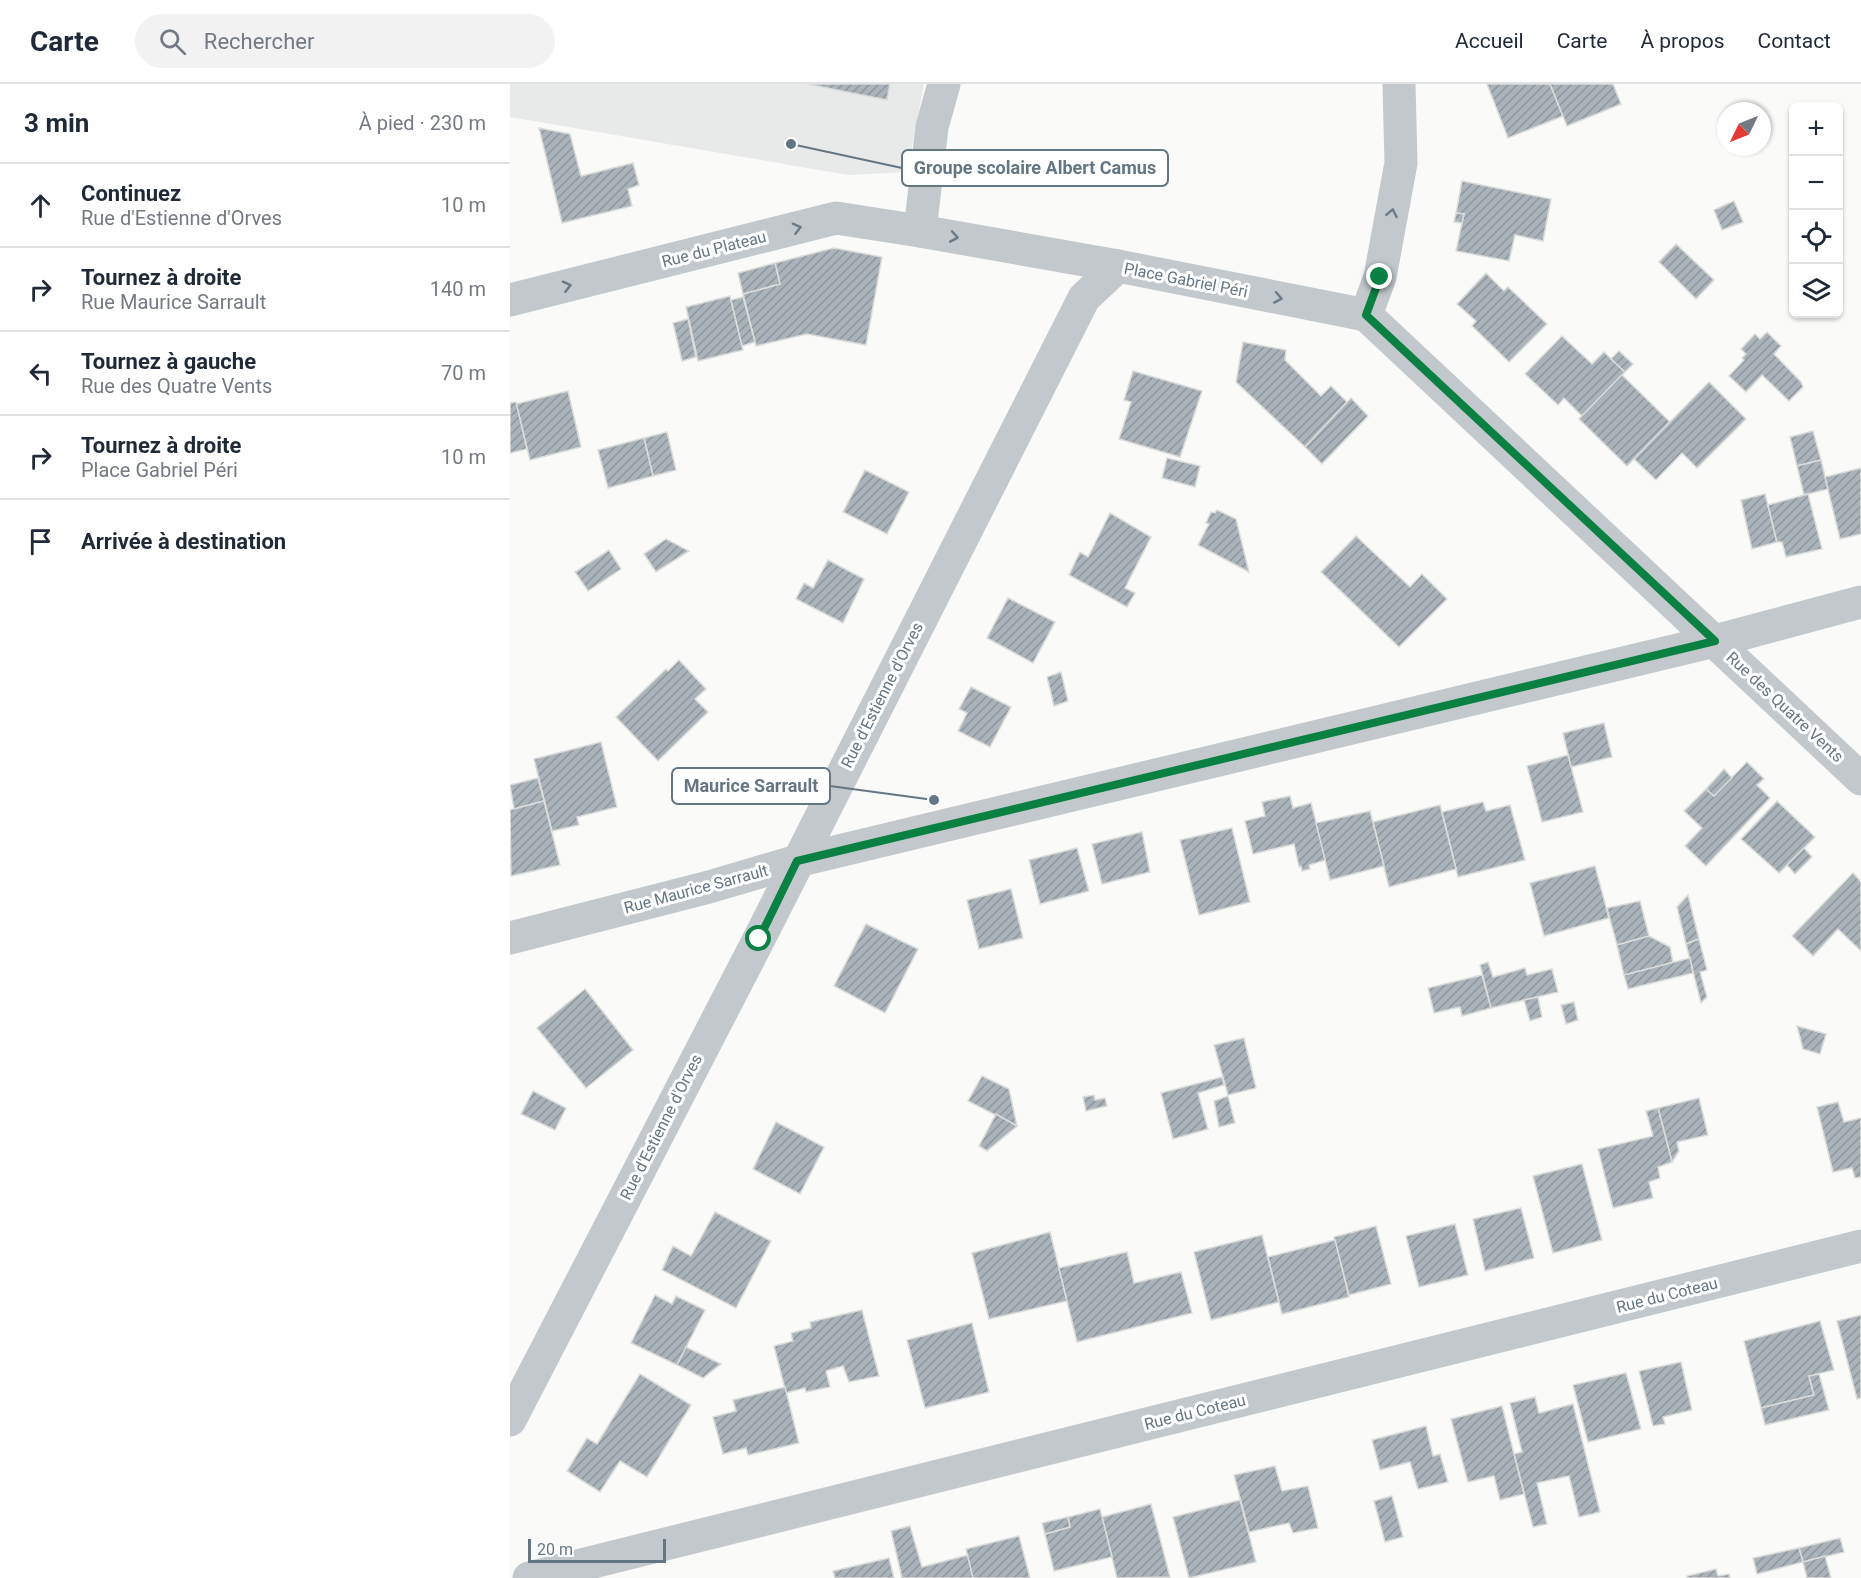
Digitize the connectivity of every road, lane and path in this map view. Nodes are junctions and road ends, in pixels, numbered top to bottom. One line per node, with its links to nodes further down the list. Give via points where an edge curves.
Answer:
1 (944, 84): 3 (street, via 932,127)
2 (1399, 84): 6 (street, one-way to 2, via 1380,277 1401,163)
3 (920, 231): 4 (street, Place Gabriel Péri, one-way to 4); 5 (street, Rue du Plateau, one-way to 3, via 836,218)
4 (1118, 266): 6 (street, Place Gabriel Péri, one-way to 6); 10 (street, Rue d'Estienne d'Orves, via 1084,298)
5 (510, 300)
6 (1366, 315): 8 (street, Rue des Quatre Vents)
7 (1861, 602): 8 (street, Rue Maurice Sarrault)
8 (1715, 641): 9 (street, Rue des Quatre Vents); 10 (street, Rue Maurice Sarrault)
9 (1861, 779)
10 (797, 861): 11 (street, Rue Maurice Sarrault); 13 (street, Rue d'Estienne d'Orves)
11 (510, 938)
12 (1861, 1246): 14 (street, Rue du Coteau)
13 (510, 1420)
14 (529, 1578)

